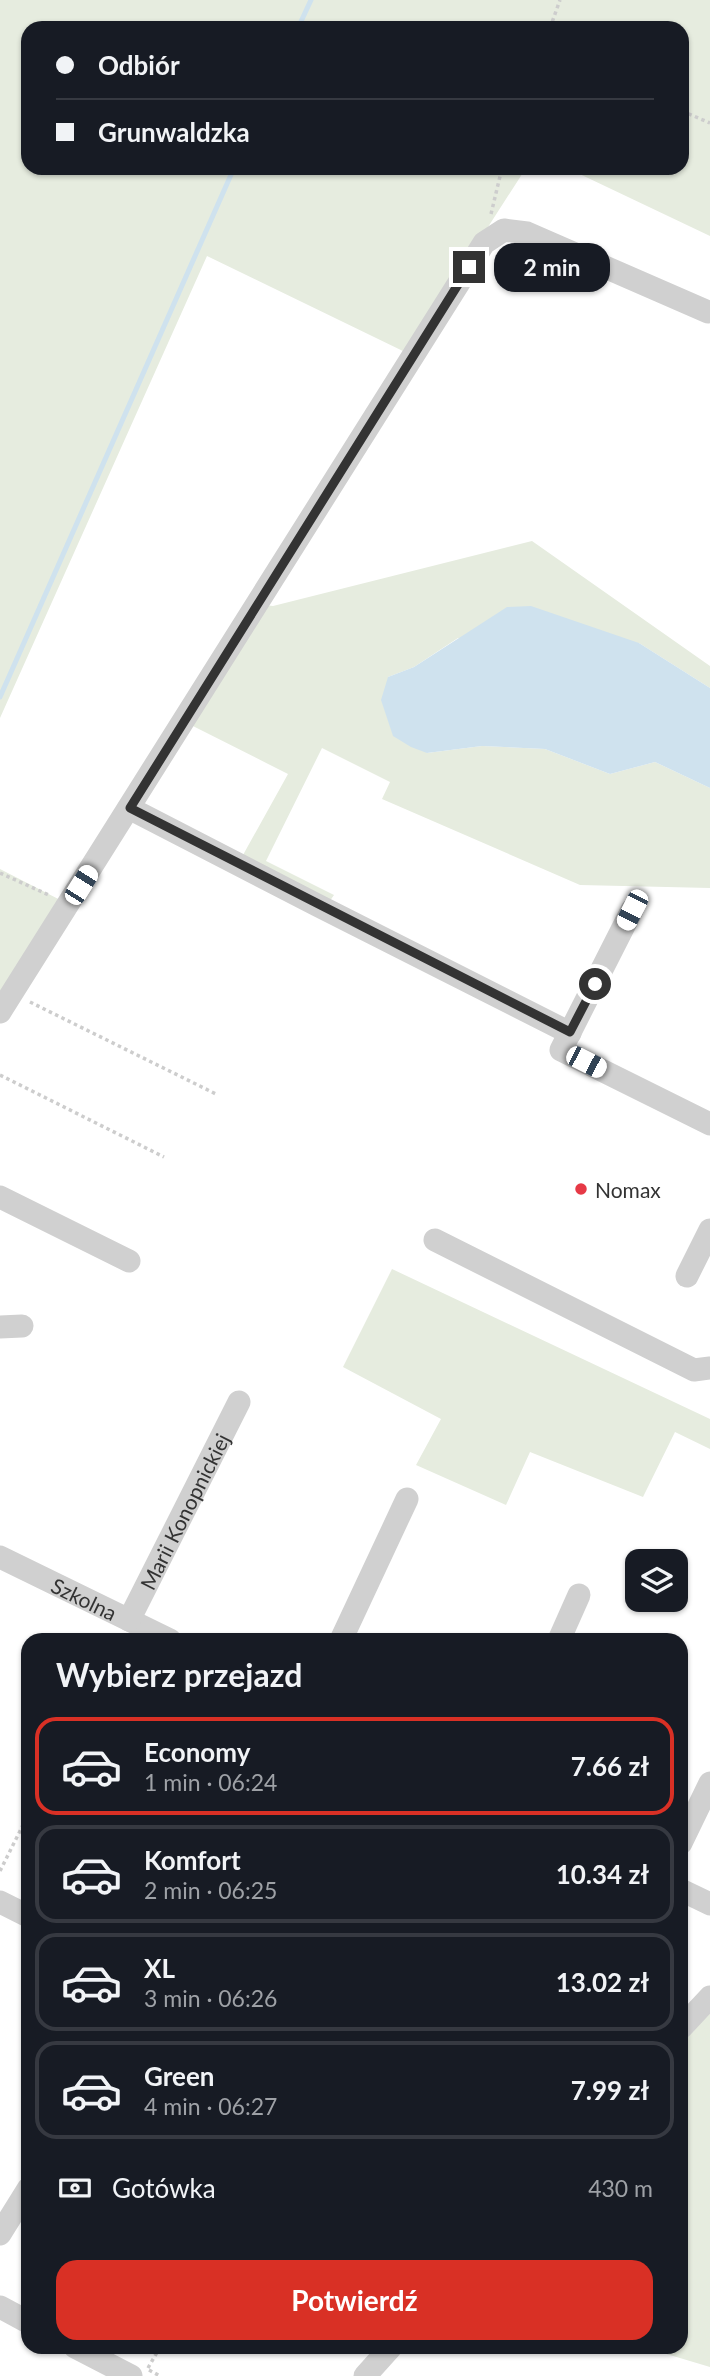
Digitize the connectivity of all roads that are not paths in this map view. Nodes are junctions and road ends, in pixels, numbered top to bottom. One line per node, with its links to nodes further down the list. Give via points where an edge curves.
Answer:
1 (708, 312): 2 (street, via 527,233 503,230 484,243)
2 (130, 808): 4 (street); 5 (street)
3 (632, 910): 5 (street)
4 (6, 1003)
5 (570, 1032): 6 (street, via 561,1050)
6 (710, 1124)
7 (0, 1197): 10 (street)
8 (710, 1230): 11 (street)
9 (435, 1240): 12 (street, via 694,1370)
10 (129, 1261)
11 (687, 1276)
12 (710, 1368)
13 (239, 1402): 17 (street, Marii Konopnickiej)
14 (407, 1499): 19 (street)
15 (0, 1557): 17 (street, Szkolna)
16 (579, 1595): 20 (street)
17 (129, 1620): 18 (street, Szkolna)
18 (156, 1633)
19 (344, 1633)
20 (562, 1633)
21 (710, 1783): 22 (street)
22 (688, 1829)
23 (688, 1893): 25 (street)
24 (0, 1902): 26 (street)
25 (710, 1904)
26 (21, 1912)
27 (710, 1997): 28 (street)
28 (688, 2021)
29 (21, 2200): 30 (street)
30 (0, 2234)
31 (0, 2307): 32 (street)
32 (21, 2318)
33 (89, 2354): 35 (street)
34 (385, 2354): 36 (street)
35 (131, 2376)
36 (365, 2376)

